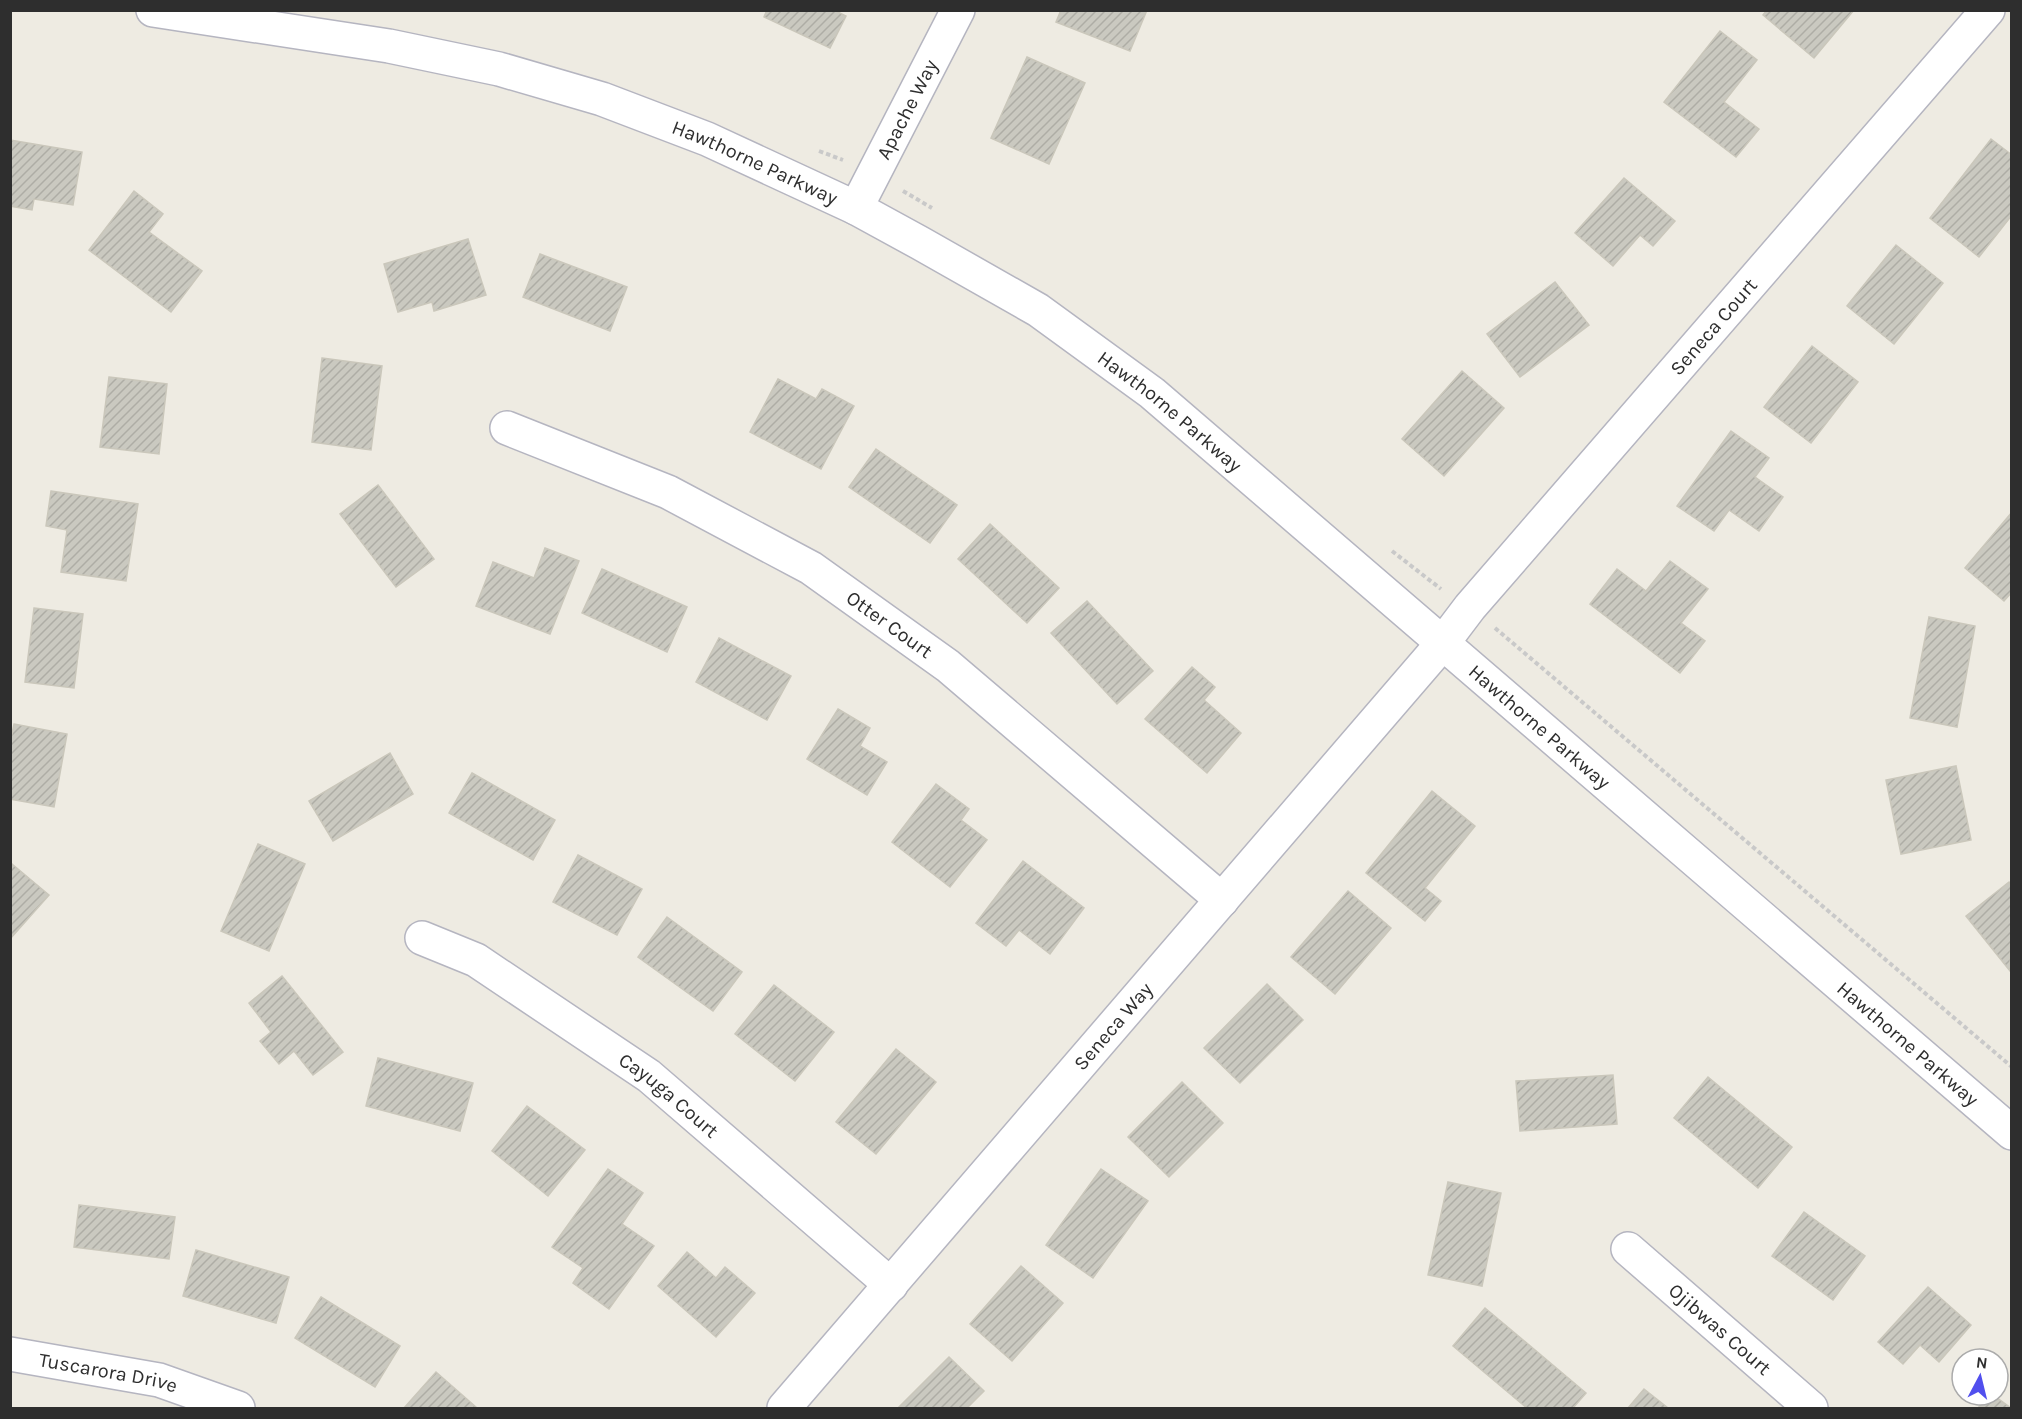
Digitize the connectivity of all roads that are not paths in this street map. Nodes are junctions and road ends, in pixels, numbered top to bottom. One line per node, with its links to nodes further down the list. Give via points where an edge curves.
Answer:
1 (153, 10): 4 (street, Hawthorne Parkway, via 389,46 499,69 602,99 707,139)
2 (958, 10): 4 (street, Apache Way)
3 (1988, 10): 6 (street, Seneca Court)
4 (856, 208): 6 (street, Hawthorne Parkway, via 1038,310 1152,393)
5 (507, 428): 7 (street, Otter Court, via 668,492 811,568 948,666)
6 (1442, 644): 7 (street, Seneca Way); 9 (street, Hawthorne Parkway)
7 (1222, 900): 11 (street, Seneca Way)
8 (422, 938): 11 (street, Cayuga Court, via 476,960 649,1076)
9 (2012, 1134)
10 (1628, 1249): 15 (street, Ojibwas Court)
11 (891, 1285): 14 (street, Seneca Way)
12 (10, 1354): 13 (street, Tuscarora Drive, via 159,1380)
13 (238, 1408)
14 (784, 1408)
15 (1811, 1408)

